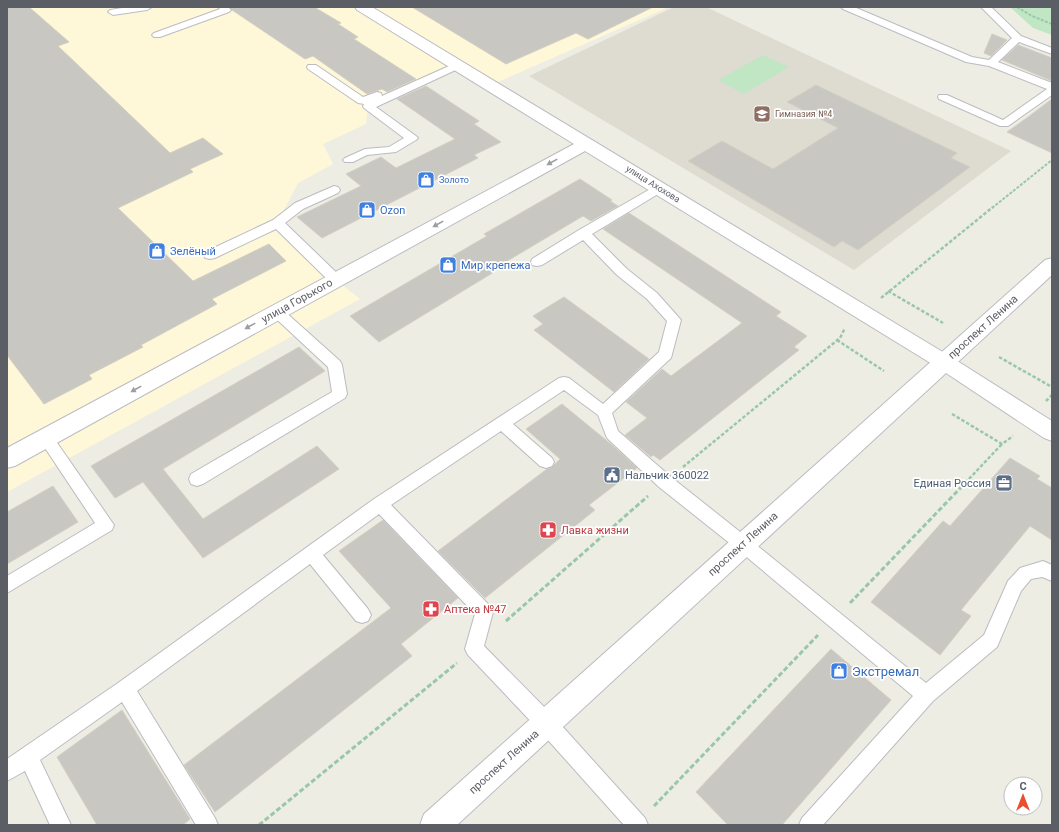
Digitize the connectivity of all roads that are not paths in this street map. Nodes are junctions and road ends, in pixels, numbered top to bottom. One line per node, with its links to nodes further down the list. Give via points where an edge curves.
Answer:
1 (147, 7): 6 (lane)
2 (223, 7): 7 (lane, via 226,10)
3 (362, 7): 10 (street, улица Ахохова)
4 (846, 7): 11 (lane, via 970,60)
5 (986, 7): 8 (lane)
6 (113, 12)
7 (156, 35)
8 (1018, 38): 9 (lane); 11 (lane)
9 (1052, 51)
10 (454, 63): 12 (lane, via 362,101); 15 (street, улица Ахохова); 16 (lane, via 368,106 412,138 392,150 365,152)
11 (991, 63): 13 (lane)
12 (312, 67)
13 (1052, 88): 14 (lane, via 1004,124)
14 (943, 96)
15 (586, 143): 17 (street, улица Ахохова); 24 (street, улица Горького, one-way to 24)
16 (349, 160)
17 (659, 188): 20 (lane); 26 (street, улица Ахохова)
18 (334, 190): 19 (lane, via 299,206)
19 (277, 223): 21 (lane); 24 (lane)
20 (583, 233): 22 (lane); 27 (lane, via 622,272 652,296 674,320 666,354)
21 (210, 255)
22 (537, 262)
23 (1052, 264): 26 (street, проспект Ленина)
24 (336, 280): 25 (street, улица Горького)
25 (277, 312): 30 (street, улица Горького, one-way to 30); 33 (lane, via 335,365 340,394)
26 (944, 362): 29 (street, улица Ахохова); 35 (street, проспект Ленина)
27 (604, 412): 28 (lane, via 564,382); 35 (lane, via 612,434 665,482)
28 (502, 423): 32 (lane); 34 (lane)
29 (1052, 432)
30 (46, 438): 31 (street, улица Горького); 38 (lane, via 106,525)
31 (7, 459)
32 (546, 462)
33 (197, 479)
34 (380, 504): 36 (lane); 42 (lane, via 484,612 474,649)
35 (743, 544): 41 (lane); 42 (street, проспект Ленина)
36 (311, 553): 39 (lane); 40 (lane)
37 (1052, 573): 41 (lane, via 1043,569 1026,573 1014,586 991,641)
38 (7, 585)
39 (362, 615)
40 (125, 689): 43 (lane); 46 (lane)
41 (926, 695): 49 (lane)
42 (546, 723): 47 (street, проспект Ленина); 48 (lane)
43 (28, 756): 44 (lane); 45 (lane)
44 (7, 771)
45 (61, 825)
46 (208, 825)
47 (435, 825)
48 (638, 825)
49 (809, 825)

